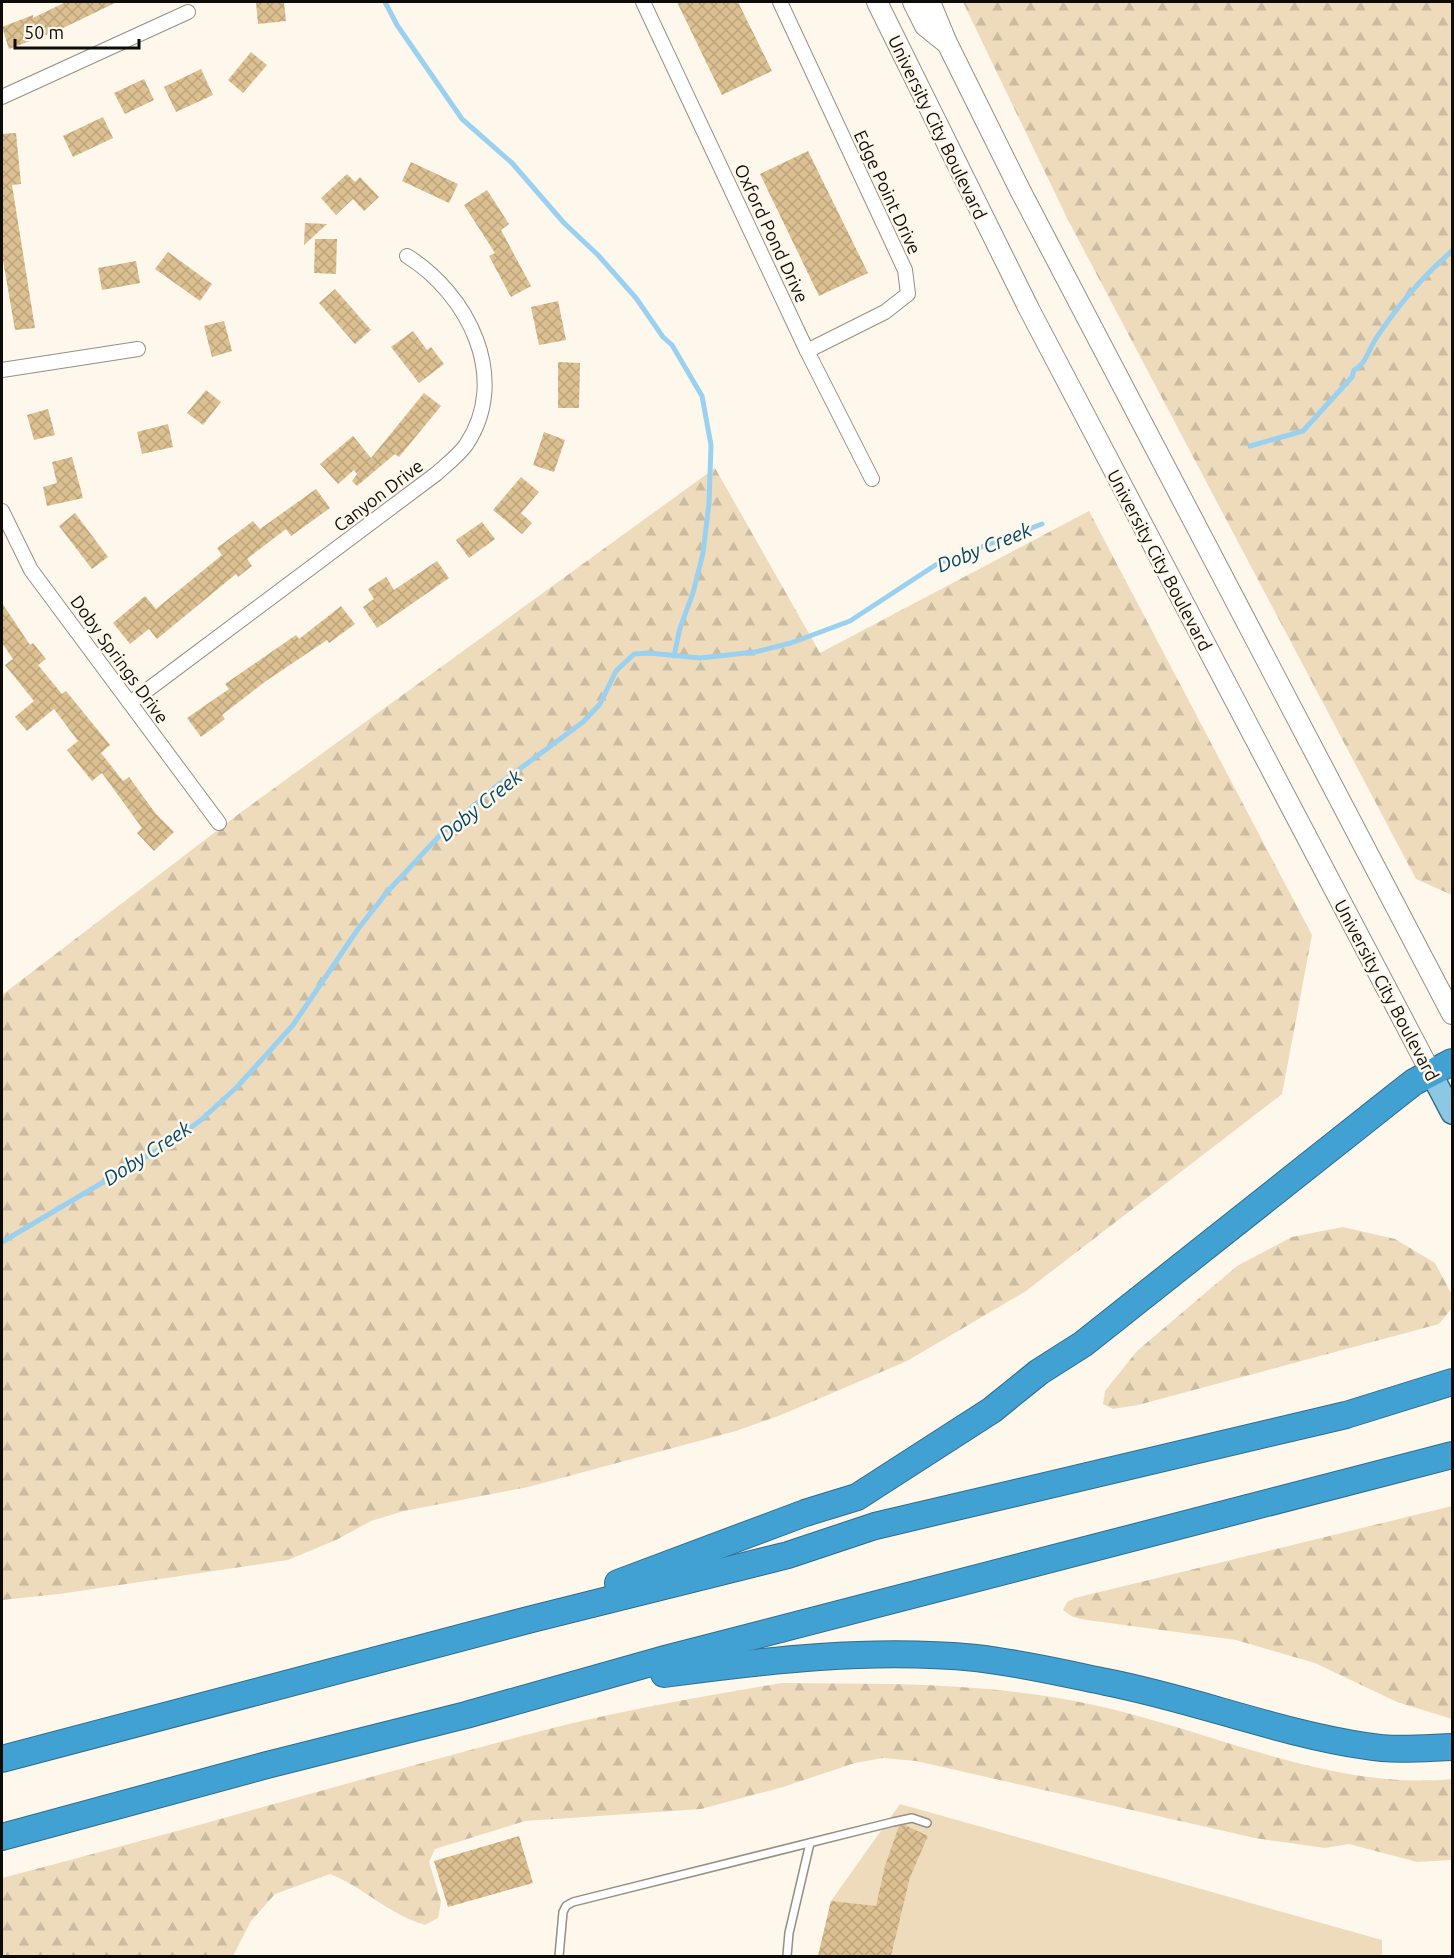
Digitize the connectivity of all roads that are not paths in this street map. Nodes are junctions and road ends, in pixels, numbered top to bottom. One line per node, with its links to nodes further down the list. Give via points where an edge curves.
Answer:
1 (643, 2): 11 (street, Oxford Pond Drive)
2 (780, 2): 11 (street, Edge Point Drive, via 905,270 908,294 885,312)
3 (877, 2): 18 (main road, University City Boulevard, via 1039,329)
4 (913, 2): 7 (main road, via 925,26)
5 (930, 2): 7 (main road)
6 (188, 12): 8 (street)
7 (947, 44): 17 (main road, via 1122,387)
8 (2, 97)
9 (406, 256): 15 (street, Canyon Drive, via 443,285 476,337 482,355 485,389 478,423 467,443 436,474)
10 (138, 349): 12 (street)
11 (807, 351): 13 (street, Oxford Pond Drive)
12 (2, 370)
13 (872, 478)
14 (2, 510): 15 (street, Doby Springs Drive, via 31,570)
15 (130, 703): 16 (street, Doby Springs Drive)
16 (219, 823)
17 (1452, 1014)
18 (1442, 1067): 19 (main road, University City Boulevard); 22 (highway, via 1391,1100 1083,1344 1039,1372 992,1410 857,1497 805,1513)
19 (1452, 1113)
20 (1452, 1382): 22 (highway, via 1346,1415 875,1526 788,1555)
21 (1452, 1455): 23 (highway)
22 (532, 1619): 25 (highway)
23 (566, 1687): 24 (highway, via 785,1658 975,1658 1109,1682 1368,1746); 27 (highway)
24 (1452, 1747)
25 (2, 1759)
26 (927, 1823): 28 (lane, via 912,1818)
27 (2, 1836)
28 (810, 1843): 29 (lane, via 573,1902 563,1912); 30 (lane)
29 (559, 1956)
30 (787, 1956)

